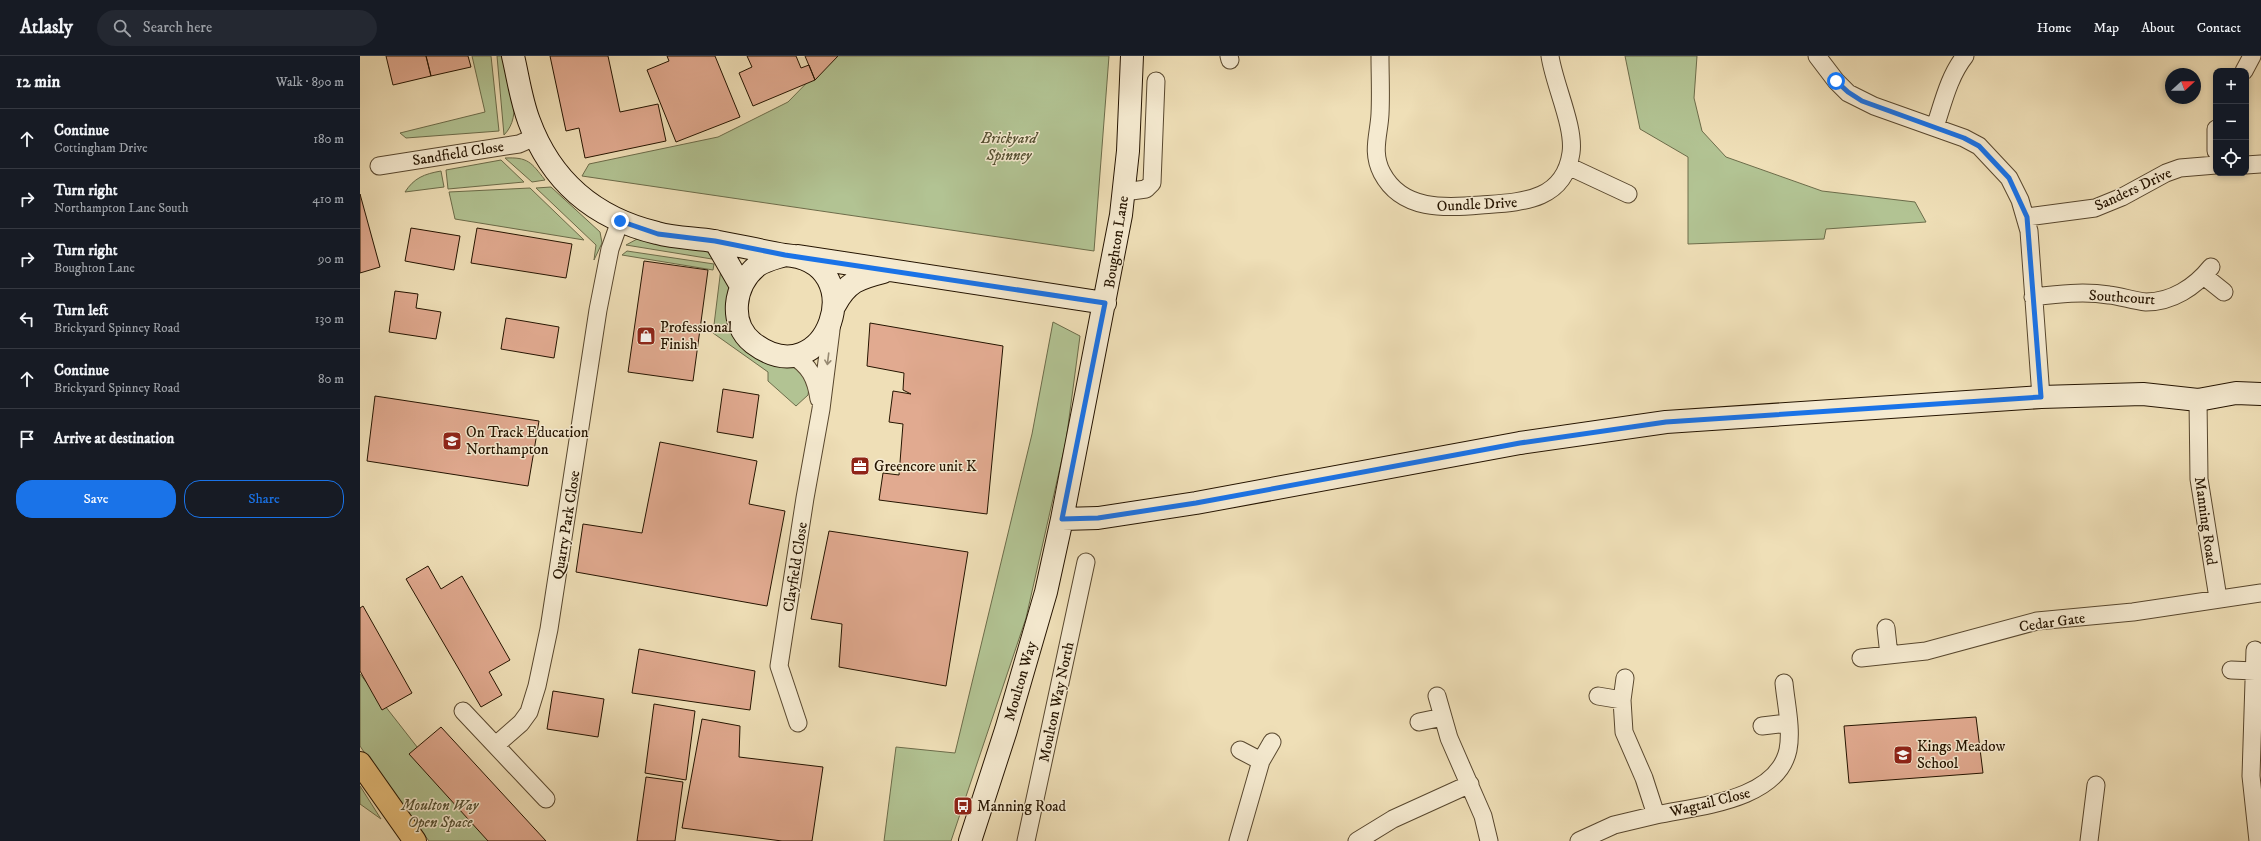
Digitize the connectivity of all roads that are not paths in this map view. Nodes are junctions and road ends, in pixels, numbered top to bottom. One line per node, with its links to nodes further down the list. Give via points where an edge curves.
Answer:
1 (513, 56): 11 (street, via 524,105)
2 (1132, 56): 17 (street, Boughton Lane)
3 (1380, 56): 16 (street, Oundle Drive, via 1380,116 1375,139 1376,157 1388,182 1409,199 1423,205 1442,208 1530,201 1553,188)
4 (1550, 56): 16 (street, Oundle Drive, via 1572,140)
5 (1817, 56): 10 (street, via 1848,92 1874,106)
6 (1965, 56): 10 (street, via 1957,66 1948,86)
7 (2252, 56): 8 (street)
8 (2246, 68)
9 (1156, 81): 17 (street, via 1152,183 1146,189)
10 (1934, 128): 19 (street, via 1979,146 1994,160 2009,178)
11 (536, 137): 15 (street, Sandfield Close, via 519,144); 20 (street, via 555,172 568,187 584,200)
12 (2261, 164): 14 (street)
13 (2213, 165): 19 (street, Sanders Drive, via 2180,168 2166,173 2095,208)
14 (2249, 165)
15 (379, 166)
16 (1568, 166): 18 (street)
17 (1124, 192): 27 (street, Boughton Lane)
18 (1628, 194)
19 (2027, 217): 26 (street)
20 (620, 221): 21 (street, via 658,234); 57 (street, Quarry Park Close, via 610,249 598,310 549,629 537,686 529,712 521,723)
21 (715, 241): 22 (street); 24 (street)
22 (792, 256): 23 (street); 24 (street, via 758,265 748,274); 28 (street, via 812,263 824,275 832,289)
23 (888, 271): 27 (street); 28 (street, via 853,282 842,291)
24 (741, 286): 29 (street, via 737,300 737,315 750,341 762,350)
25 (2224, 292): 26 (street, Southcourt, via 2208,271 2189,289 2160,300 2145,302 2110,295 2069,293)
26 (2033, 297): 31 (street)
27 (1105, 303): 34 (street, Boughton Lane)
28 (834, 312): 29 (street, via 828,331 812,347); 33 (street, Clayfield Close, one-way to 33)
29 (791, 355): 33 (street, Clayfield Close, via 802,361 816,381)
30 (2261, 394): 32 (street, via 2236,393)
31 (2041, 397): 32 (street, via 2143,394); 34 (street, via 1666,422 1520,443 1196,503 1098,518)
32 (2198, 400): 37 (street, Manning Road, via 2198,480)
33 (821, 409): 52 (street, Clayfield Close, via 779,666)
34 (1062, 519): 66 (street, Moulton Way, via 1046,592 1011,715)
35 (1086, 562): 67 (street, Moulton Way North)
36 (2261, 593): 37 (street)
37 (2218, 598): 40 (street, Cedar Gate, via 2133,612 2037,621 1933,649)
38 (1886, 628): 40 (street)
39 (2255, 650): 43 (street)
40 (1889, 655): 41 (street, Cedar Gate)
41 (1861, 658)
42 (2231, 670): 43 (street)
43 (2255, 671): 55 (street)
44 (1625, 678): 48 (street)
45 (1784, 683): 53 (street, Wagtail Close)
46 (1437, 696): 50 (street)
47 (1598, 696): 48 (street)
48 (1622, 700): 64 (street, via 1624,732 1644,778)
49 (463, 711): 57 (street)
50 (1443, 717): 51 (street); 61 (street, via 1449,738)
51 (1420, 722)
52 (798, 723)
53 (1788, 723): 54 (street); 64 (street, Wagtail Close, via 1788,751 1782,764 1765,784 1743,795)
54 (1762, 726)
55 (2256, 733): 73 (street, via 2251,776)
56 (1272, 742): 59 (street)
57 (496, 745): 63 (street)
58 (1240, 750): 59 (street)
59 (1261, 761): 68 (street)
60 (360, 764): 65 (main road)
61 (1470, 784): 69 (street, via 1393,819); 70 (street, via 1483,816)
62 (2096, 785): 72 (street)
63 (546, 800)
64 (1656, 815): 71 (street, Wagtail Close, via 1614,825)
65 (415, 841)
66 (970, 841)
67 (1026, 841)
68 (1238, 841)
69 (1357, 841)
70 (1489, 841)
71 (1579, 841)
72 (2089, 841)
73 (2258, 841)

